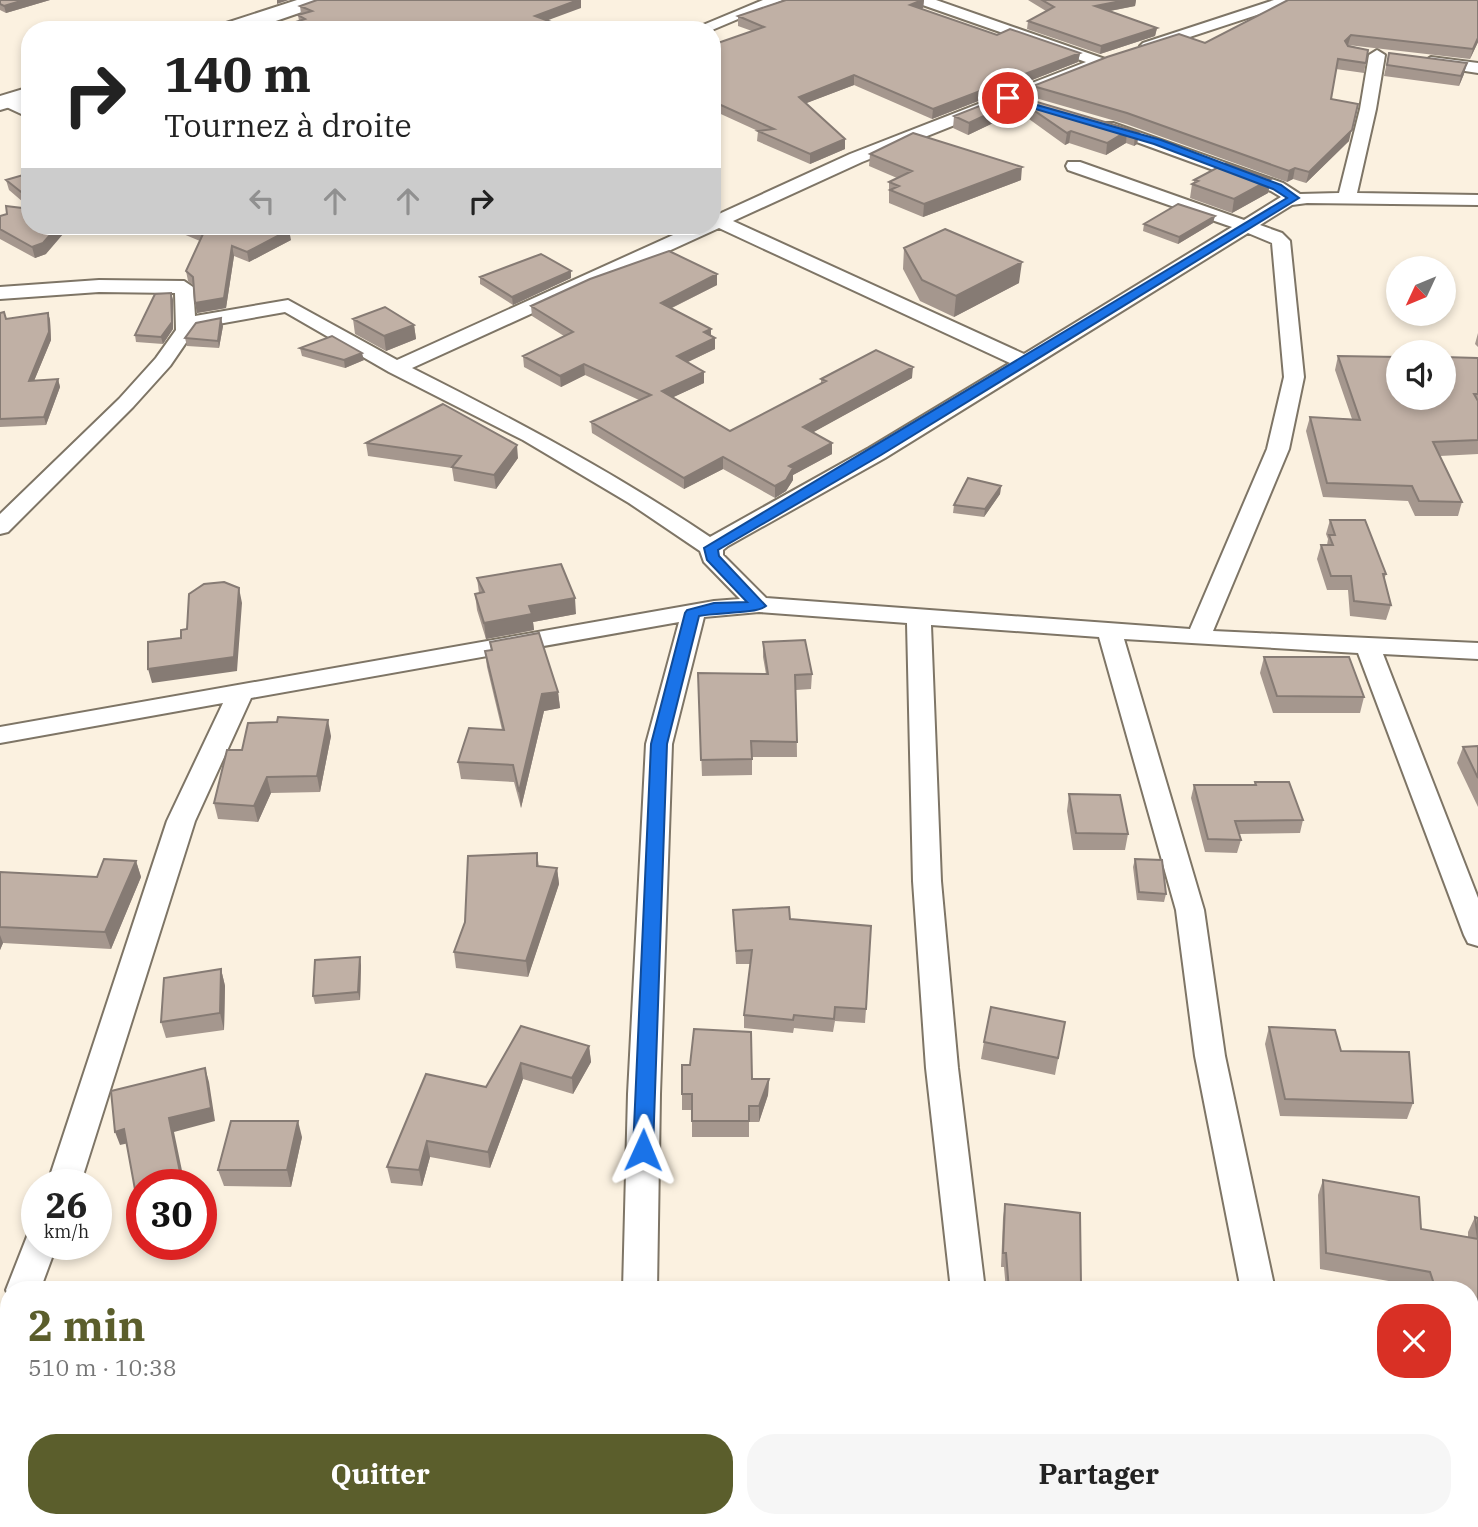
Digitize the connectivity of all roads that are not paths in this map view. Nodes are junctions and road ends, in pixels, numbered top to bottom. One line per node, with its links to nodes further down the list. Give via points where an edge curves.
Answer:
1 (318, 0): 5 (street)
2 (776, 0): 6 (street)
3 (922, 0): 9 (street)
4 (1288, 0): 7 (street)
5 (255, 21)
6 (721, 21)
7 (1138, 50)
8 (1377, 55): 20 (street)
9 (1106, 60): 13 (street)
10 (1415, 60): 11 (street)
11 (1478, 68)
12 (21, 97): 14 (street)
13 (1008, 98): 15 (street); 22 (street)
14 (3, 102): 16 (street)
15 (1033, 105)
16 (21, 109)
17 (1094, 122): 19 (street, via 1201,157)
18 (1074, 166): 24 (street)
19 (1294, 198): 20 (street); 24 (street)
20 (1347, 198): 21 (street)
21 (1478, 200)
22 (721, 218)
23 (721, 226): 28 (street)
24 (1248, 226): 28 (street); 36 (street, via 1281,241 1294,377 1278,449)
25 (685, 235): 29 (street)
26 (0, 293): 27 (street, via 99,286 184,287)
27 (186, 324): 29 (street, via 288,306); 30 (street, via 163,362 126,403)
28 (1025, 362): 31 (street)
29 (396, 368): 31 (street, via 530,436 637,498)
30 (0, 527)
31 (711, 548): 32 (street, via 712,557)
32 (759, 606): 33 (street); 34 (street)
33 (692, 613): 39 (street); 45 (street, via 659,744)
34 (919, 617): 35 (street); 46 (street, via 927,880 942,1068)
35 (1109, 631): 36 (street); 47 (street, via 1190,910 1210,1056)
36 (1199, 636): 37 (street)
37 (1368, 646): 38 (street); 41 (street)
38 (1478, 651)
39 (241, 692): 40 (street); 42 (street, via 181,821)
40 (0, 735)
41 (1478, 935)
42 (68, 1169)
43 (34, 1260): 44 (street)
44 (26, 1281)
45 (640, 1281)
46 (967, 1281)
47 (1256, 1281)

